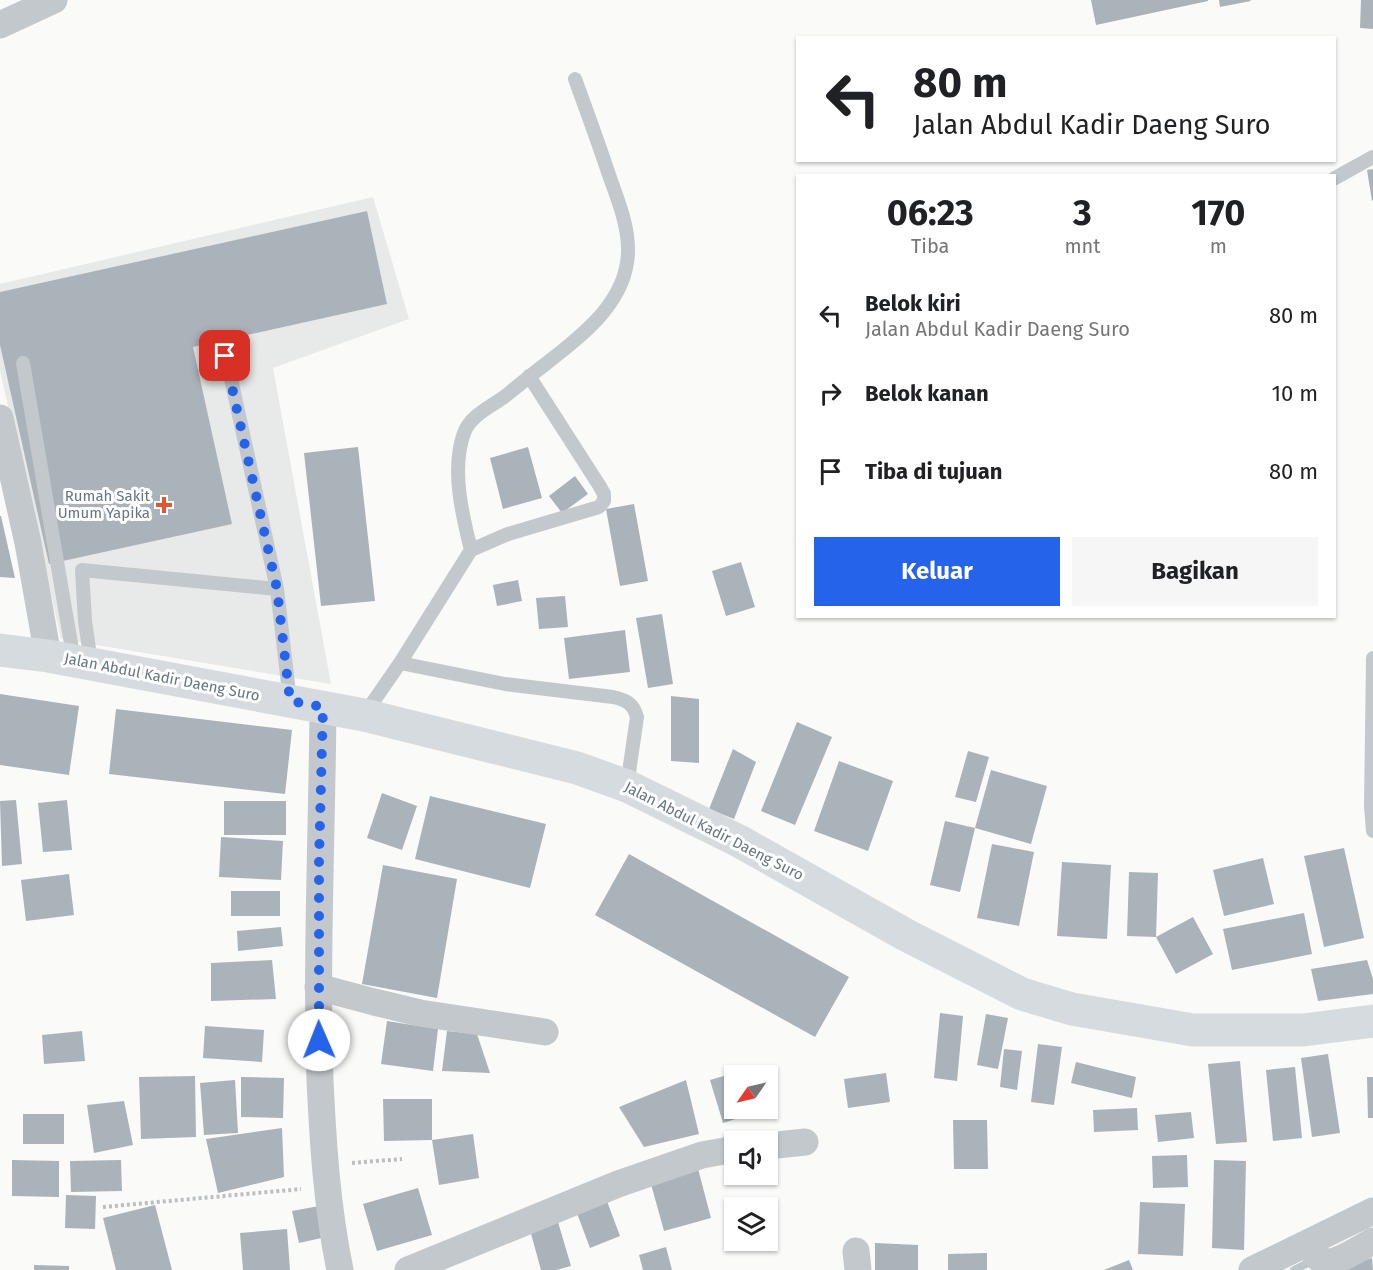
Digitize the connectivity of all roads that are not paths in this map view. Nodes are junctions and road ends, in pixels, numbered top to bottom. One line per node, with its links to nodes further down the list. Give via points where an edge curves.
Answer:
1 (54, 0): 2 (street)
2 (0, 25)
3 (575, 79): 8 (lane, via 624,218 628,254 622,284 608,306 587,331)
4 (1373, 157): 5 (lane)
5 (1336, 177)
6 (225, 356): 11 (lane)
7 (23, 363): 14 (lane)
8 (529, 376): 10 (lane, via 479,413 465,430 458,453 463,516); 10 (lane, via 599,485 604,501 599,507 508,534)
9 (0, 418): 14 (street, via 32,563)
10 (471, 550): 15 (lane)
11 (277, 589): 14 (lane, via 82,570 85,621); 16 (lane)
12 (0, 650): 14 (main road, Jalan Abdul Kadir Daeng Suro)
13 (1373, 658): 20 (lane)
14 (71, 660): 16 (main road, Jalan Abdul Kadir Daeng Suro)
15 (400, 663): 18 (lane); 19 (lane, via 505,684 626,700 637,717)
16 (290, 701): 17 (main road, Jalan Abdul Kadir Daeng Suro)
17 (323, 707): 18 (main road, Jalan Abdul Kadir Daeng Suro); 21 (street)
18 (364, 715): 19 (main road, Jalan Abdul Kadir Daeng Suro, via 577,768)
19 (627, 786): 22 (main road, Jalan Abdul Kadir Daeng Suro, via 739,841 906,935 1022,994 1072,1009 1193,1030 1303,1030)
20 (1373, 831)
21 (318, 987): 23 (street, via 420,1013); 30 (street, via 325,1176)
22 (1373, 1021)
23 (545, 1032)
24 (805, 1142): 25 (street)
25 (778, 1145)
26 (724, 1151): 31 (street, via 618,1184)
27 (1373, 1211): 29 (street)
28 (1373, 1241): 29 (street, via 1326,1262)
29 (1312, 1250): 32 (street)
30 (340, 1270)
31 (408, 1270)
32 (1252, 1270)

